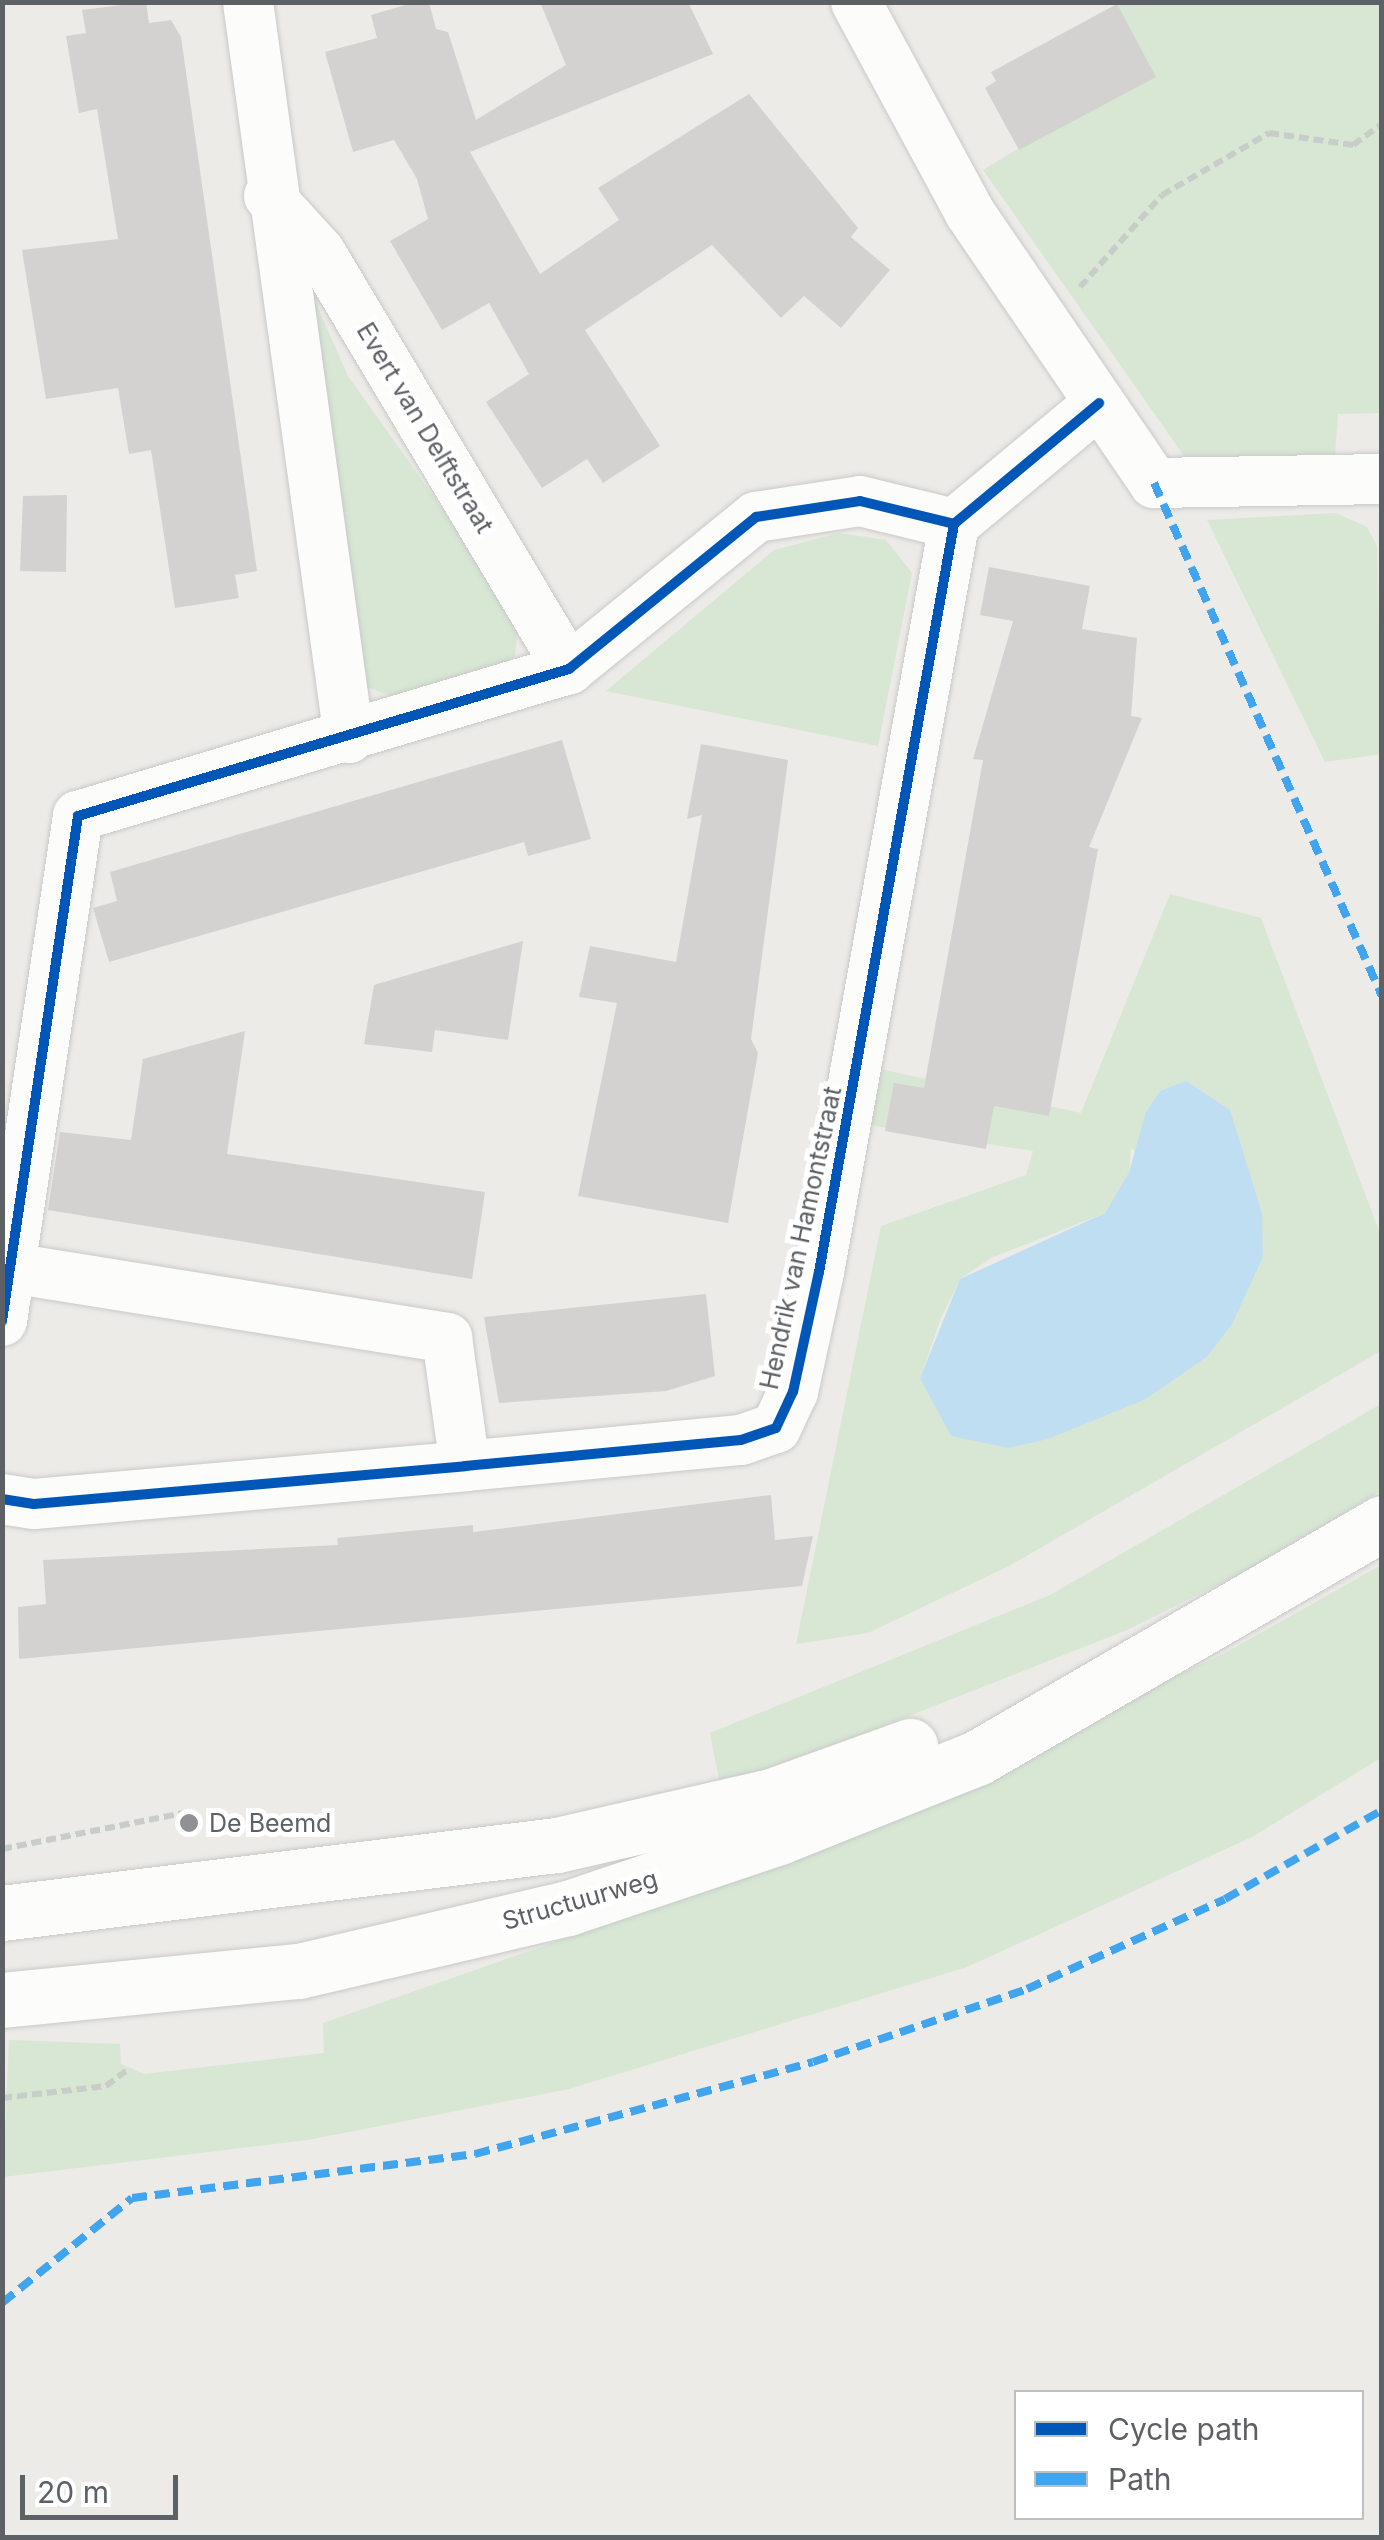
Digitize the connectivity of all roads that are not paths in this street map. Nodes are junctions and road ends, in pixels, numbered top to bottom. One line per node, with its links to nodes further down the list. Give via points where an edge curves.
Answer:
1 (248, 2): 3 (street)
2 (856, 2): 4 (street, via 970,213)
3 (270, 196): 7 (street, Evert van Delftstraat, via 320,252); 8 (street)
4 (1099, 403): 5 (street, via 1154,483); 6 (street)
5 (1382, 479)
6 (954, 524): 7 (street, via 860,501 756,517); 11 (street, Hendrik van Hamontstraat, via 819,1272 793,1392 776,1428 742,1440)
7 (568, 669): 8 (street)
8 (349, 738): 9 (street, via 78,816)
9 (11, 1268): 10 (street); 11 (street, via 447,1338)
10 (2, 1321)
11 (465, 1466): 12 (street, Hendrik van Hamontstraat, via 34,1504)
12 (2, 1499)
13 (1382, 1523): 14 (main road, Structuurweg)
14 (1120, 1672): 15 (main road, Structuurweg, via 771,1796 557,1845); 16 (main road, Structuurweg, via 977,1758 568,1908 299,1972)
15 (2, 1913)
16 (2, 2000)

